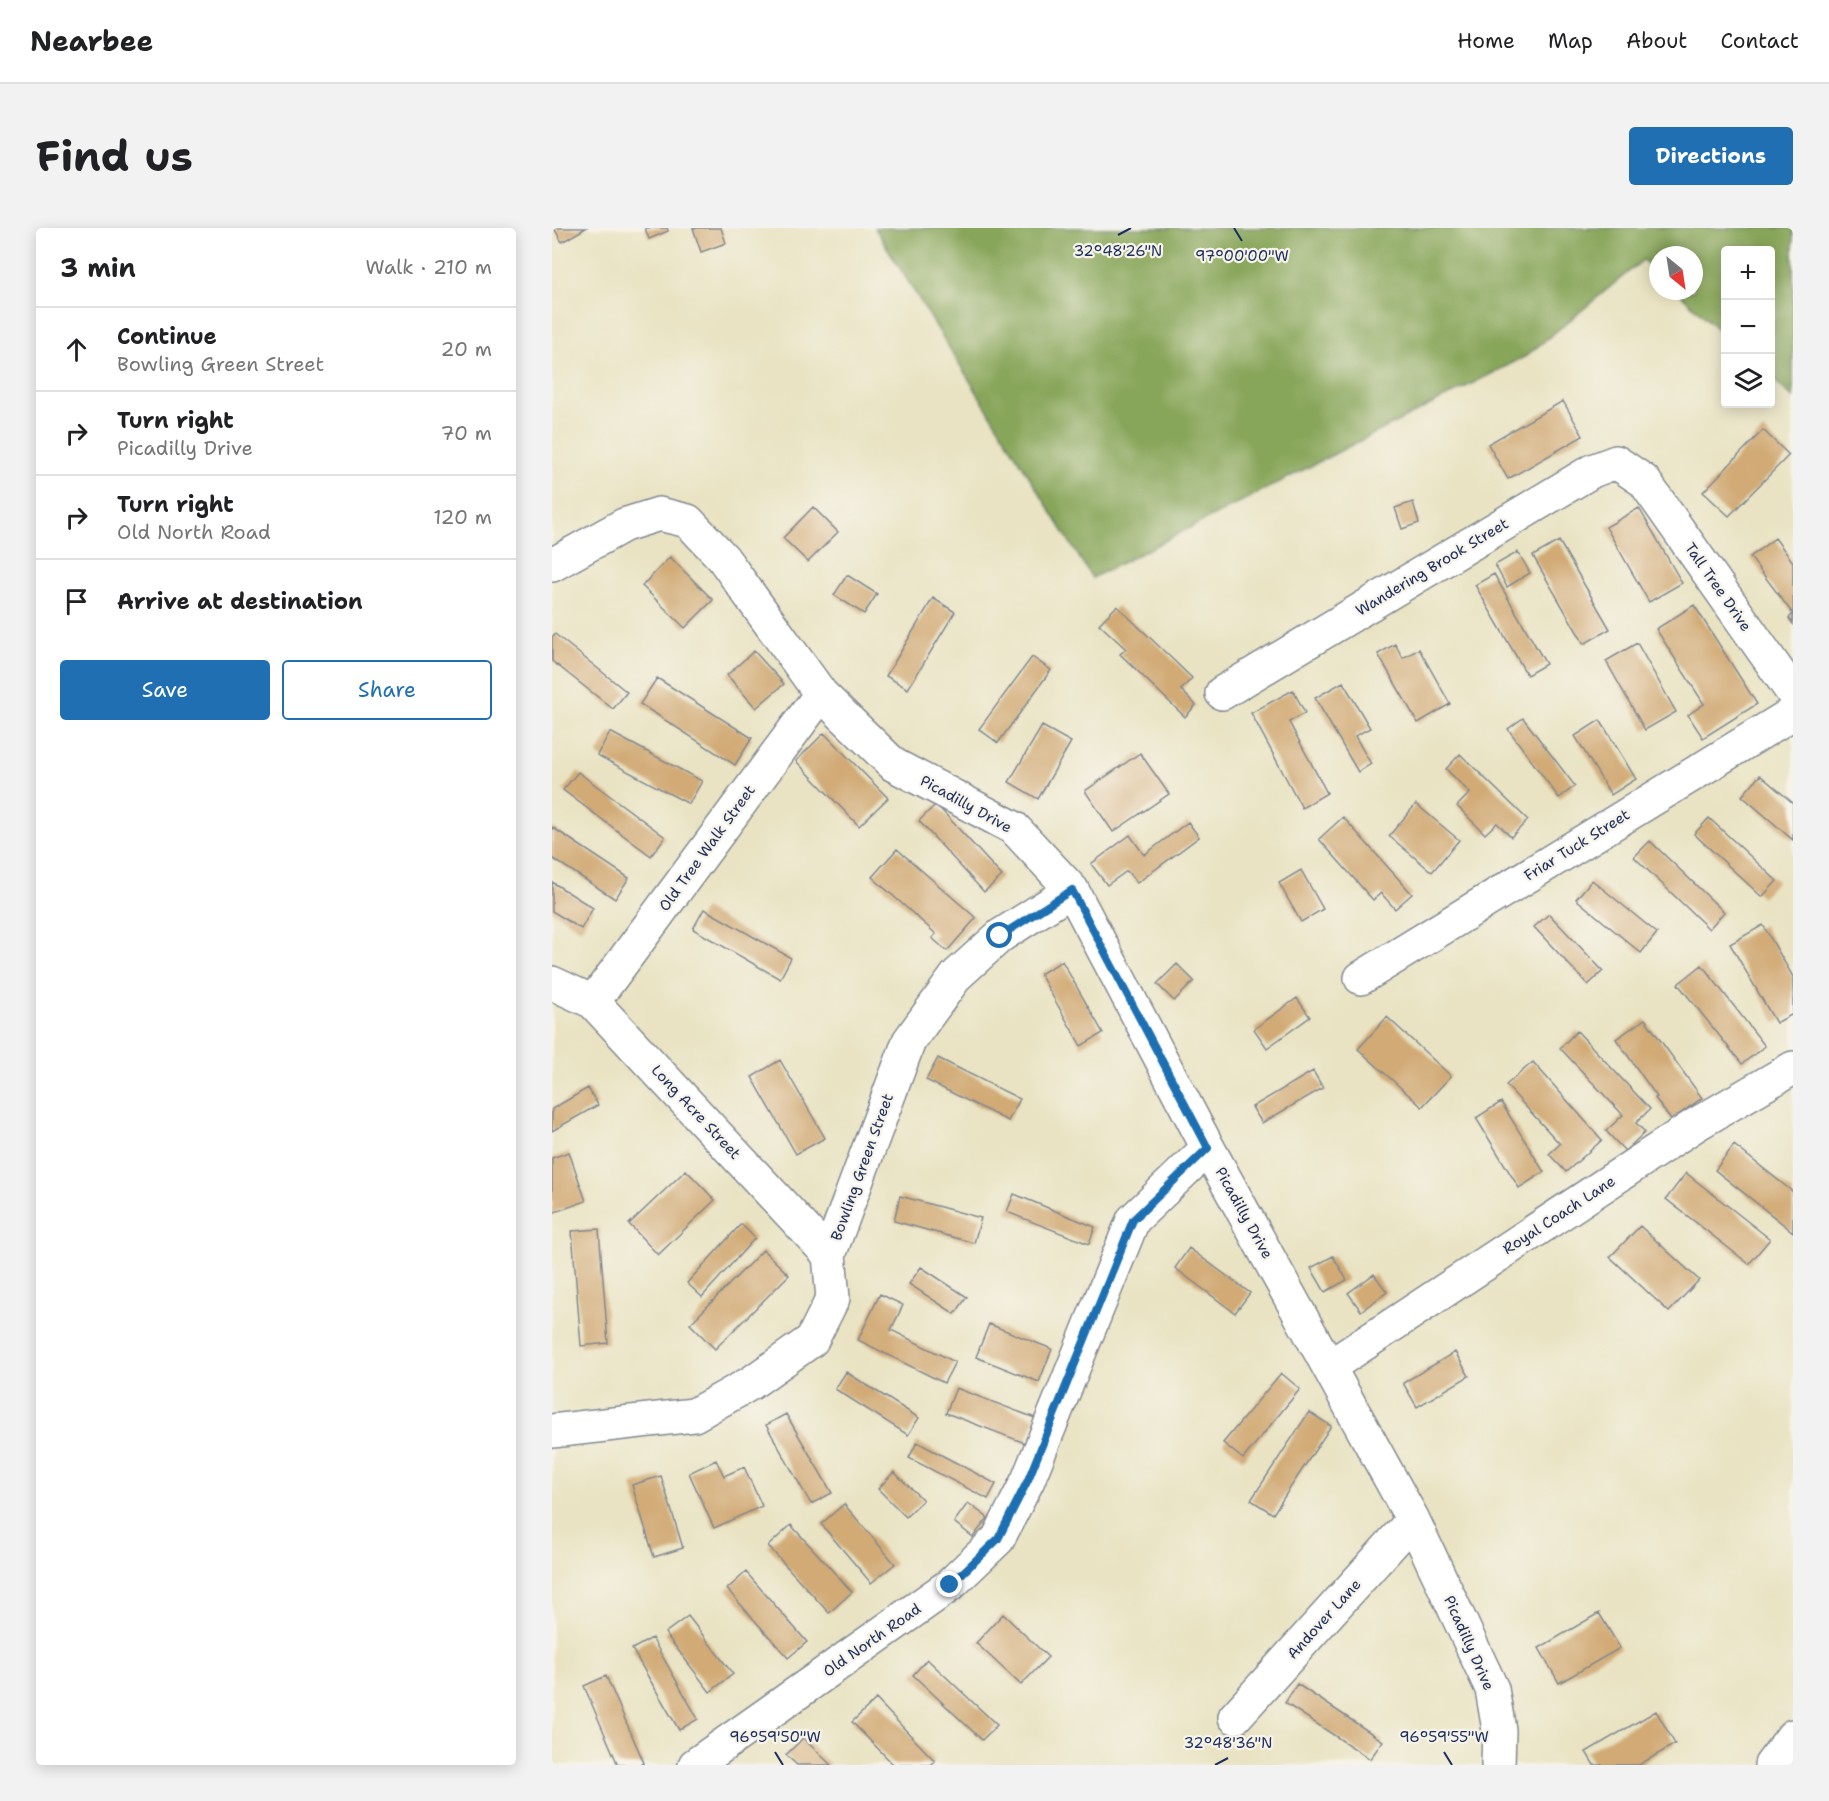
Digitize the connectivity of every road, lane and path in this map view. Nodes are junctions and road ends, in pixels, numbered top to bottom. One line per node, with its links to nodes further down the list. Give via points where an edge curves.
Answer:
1 (1644, 481): 3 (street, Wandering Brook Street, via 1616,462 1592,471); 4 (street, Tall Tree Drive)
2 (552, 566): 5 (street, Picadilly Drive, via 624,525 659,514 688,521 723,558)
3 (1222, 693)
4 (1793, 693)
5 (821, 694): 7 (street, Picadilly Drive, via 894,765 1014,828); 10 (street, Old Tree Walk Street)
6 (1793, 713): 8 (street, Friar Tuck Street)
7 (1072, 890): 12 (street, Picadilly Drive); 13 (street, Bowling Green Street, via 1000,936 957,975 909,1041)
8 (1361, 978)
9 (552, 983): 10 (street, Long Acre Street)
10 (593, 1002): 13 (street, Long Acre Street)
11 (1793, 1068): 14 (street, Royal Coach Lane, via 1695,1125)
12 (1208, 1148): 14 (street, Picadilly Drive); 19 (street, Old North Road, via 1133,1220 1028,1480 998,1539 950,1585)
13 (830, 1255): 15 (street, Bowling Green Street, via 833,1298 812,1340 751,1383 694,1415)
14 (1329, 1367): 16 (street, Picadilly Drive)
15 (552, 1431)
16 (1413, 1520): 17 (street, Andover Lane); 20 (street, Picadilly Drive, via 1492,1689 1499,1730)
17 (1235, 1717)
18 (1793, 1736): 21 (street)
19 (695, 1765)
20 (1498, 1765)
21 (1771, 1765)

